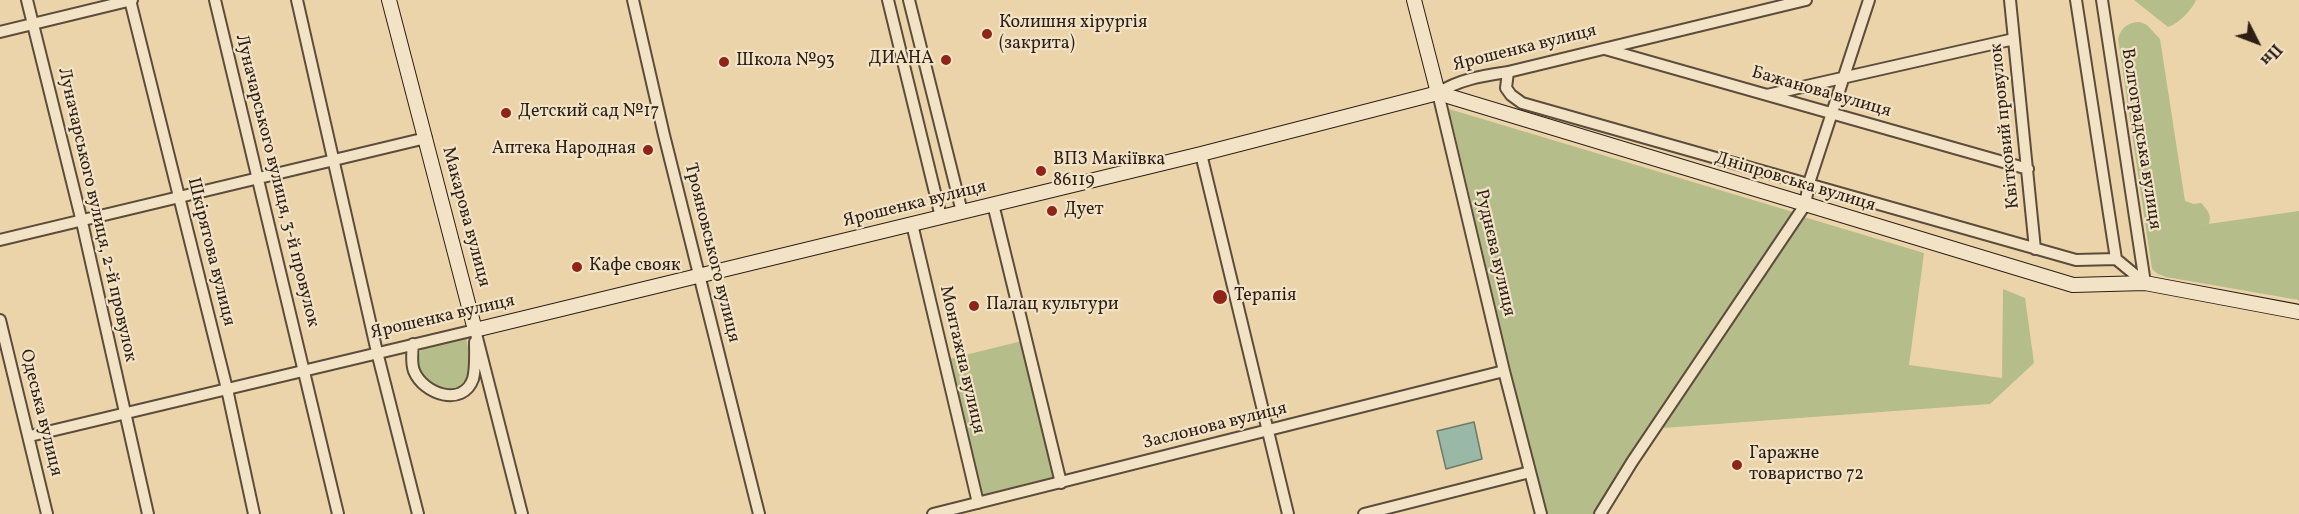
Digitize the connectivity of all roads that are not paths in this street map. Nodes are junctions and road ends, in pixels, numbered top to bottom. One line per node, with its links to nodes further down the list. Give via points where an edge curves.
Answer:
1 (27, 0): 16 (street, Луначарського вулиця, 2-й провулок)
2 (130, 0): 16 (street); 31 (street, Шкірятова вулиця)
3 (215, 0): 29 (street, Луначарського вулиця, 3-й провулок)
4 (297, 0): 27 (street)
5 (389, 0): 25 (street, Макарова вулиця)
6 (633, 0): 41 (street, Трояновського вулиця)
7 (888, 0): 35 (street)
8 (909, 0): 34 (street)
9 (1414, 0): 22 (street, Руднєва вулиця)
10 (1806, 0): 15 (street, Ярошенка вулиця)
11 (1869, 0): 21 (street)
12 (2010, 0): 18 (street, Квітковий провулок)
13 (2076, 0): 40 (street)
14 (2102, 0): 42 (street, Волгоградська вулиця)
15 (1766, 5): 19 (street, Ярошенка вулиця)
16 (33, 24): 17 (street); 36 (street, Луначарського вулиця, 2-й провулок)
17 (0, 32)
18 (2014, 39): 21 (street); 28 (street, Квітковий провулок)
19 (1604, 49): 20 (street, Ярошенка вулиця); 23 (street, Бажанова вулиця)
20 (1508, 72): 22 (street, Ярошенка вулиця, via 1457,81); 30 (street, Дніпровська вулиця, via 1506,88 1522,103)
21 (1844, 76): 23 (street); 24 (street)
22 (1438, 93): 26 (street, Ярошенка вулиця); 33 (street, Дніпровська вулиця); 49 (street, Руднєва вулиця)
23 (1766, 95): 24 (street, Бажанова вулиця)
24 (1832, 114): 28 (street, Бажанова вулиця); 30 (street)
25 (426, 138): 27 (street); 45 (street, Макарова вулиця)
26 (1201, 154): 32 (street, Ярошенка вулиця); 52 (street)
27 (334, 161): 29 (street); 47 (street)
28 (2028, 169): 39 (street, Квітковий провулок)
29 (258, 177): 31 (street); 48 (street, Луначарського вулиця, 3-й провулок)
30 (1809, 183): 33 (street); 39 (street, Дніпровська вулиця)
31 (180, 197): 36 (street); 50 (street, Шкірятова вулиця)
32 (993, 204): 34 (street, Ярошенка вулиця); 55 (street)
33 (1804, 205): 42 (street, Дніпровська вулиця, via 2073,285); 68 (street)
34 (962, 212): 35 (street, Ярошенка вулиця)
35 (941, 217): 37 (street, Ярошенка вулиця)
36 (82, 222): 38 (street); 51 (street, Луначарського вулиця, 2-й провулок)
37 (912, 224): 41 (street, Ярошенка вулиця); 56 (street, Монтажна вулиця)
38 (0, 240)
39 (2035, 249): 40 (street, Дніпровська вулиця, via 2076,260)
40 (2116, 259): 42 (street, Дніпровська вулиця)
41 (701, 276): 45 (street, Ярошенка вулиця); 63 (street, Трояновського вулиця)
42 (2145, 283): 43 (street, Дніпровська вулиця)
43 (2299, 312)
44 (0, 320): 53 (street, Одеська вулиця)
45 (476, 330): 46 (street, Ярошенка вулиця); 46 (street, via 472,380 452,395 435,393 421,382 412,365); 62 (street, Макарова вулиця)
46 (413, 344): 47 (street, Ярошенка вулиця)
47 (377, 352): 48 (street, Ярошенка вулиця); 61 (street)
48 (304, 369): 50 (street, Ярошенка вулиця); 60 (street, Луначарського вулиця, 3-й провулок)
49 (1503, 371): 52 (street, Заслонова вулиця); 54 (street, Руднєва вулиця)
50 (227, 389): 51 (street, Ярошенка вулиця); 59 (street, Шкірятова вулиця)
51 (126, 414): 53 (street, Ярошенка вулиця); 58 (street, Луначарського вулиця, 2-й провулок)
52 (1269, 430): 55 (street, Заслонова вулиця); 65 (street)
53 (30, 436): 57 (street, Одеська вулиця)
54 (1530, 472): 66 (street); 67 (street, Руднєва вулиця)
55 (1061, 483): 56 (street, Заслонова вулиця)
56 (978, 503): 64 (street, Заслонова вулиця)
57 (47, 514)
58 (148, 514)
59 (254, 514)
60 (338, 514)
61 (418, 514)
62 (522, 514)
63 (759, 514)
64 (933, 514)
65 (1288, 514)
66 (1364, 514)
67 (1541, 514)
68 (1600, 514)

